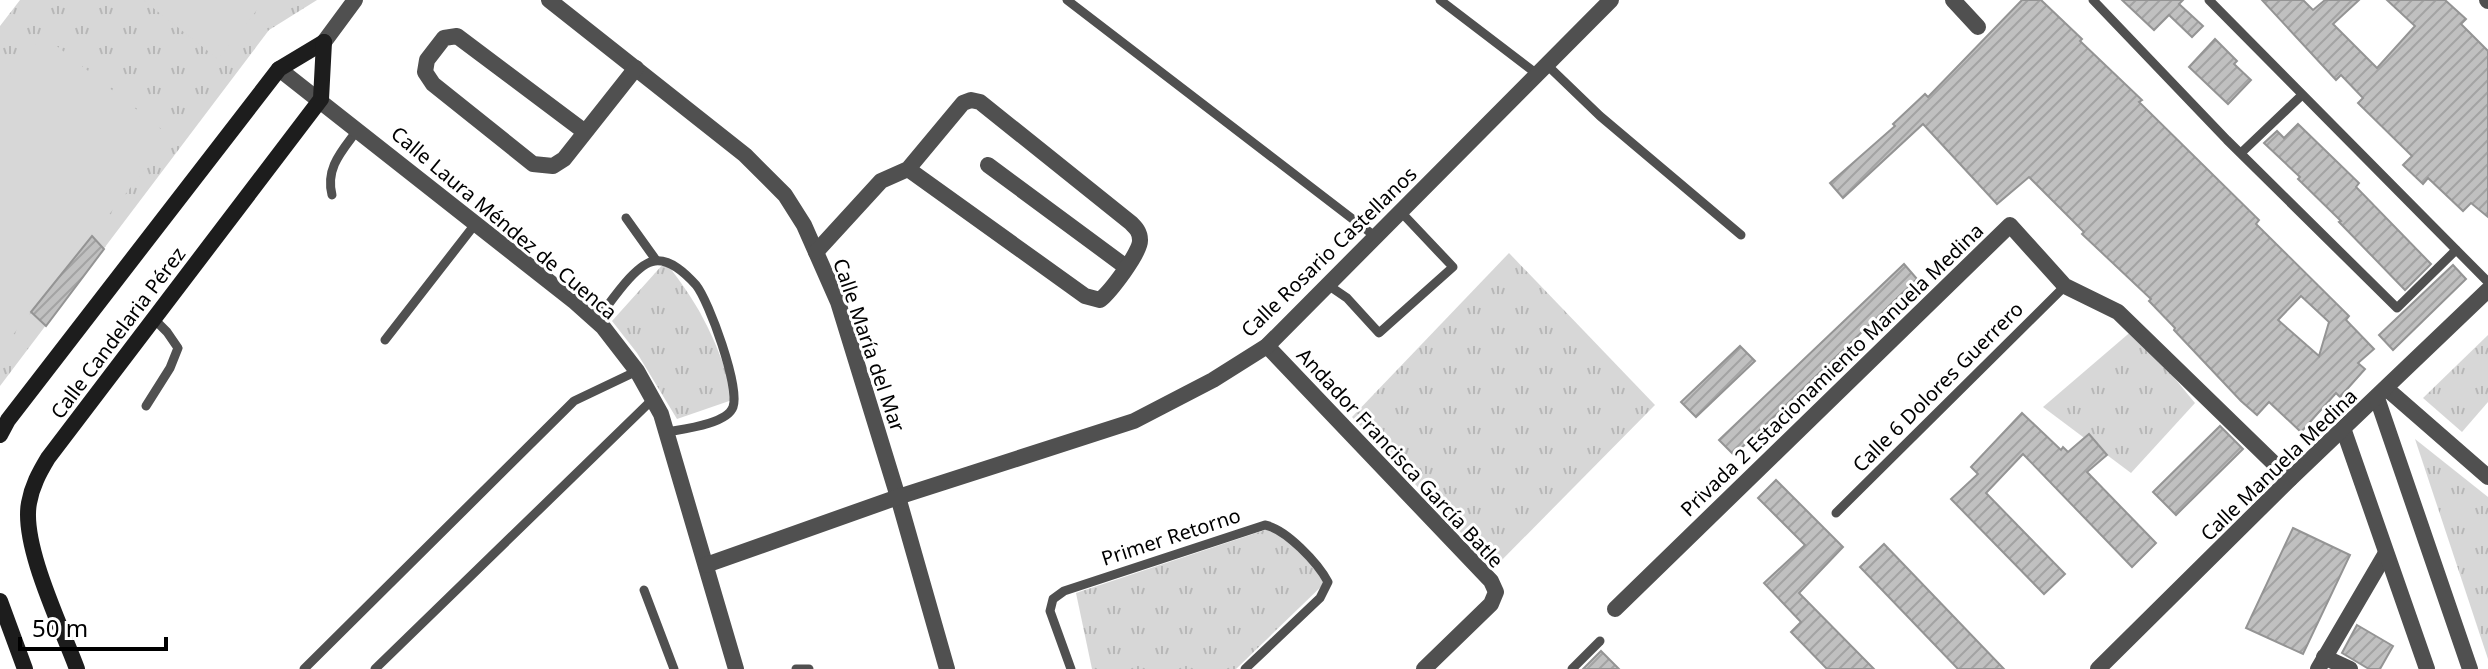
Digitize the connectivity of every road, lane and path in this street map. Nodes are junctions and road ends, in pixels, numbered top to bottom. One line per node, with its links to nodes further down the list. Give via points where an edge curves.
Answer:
1 (355, 0): 10 (street, Calle Candelaria Pérez)
2 (549, 0): 11 (street, Calle María del Mar)
3 (1067, 0): 26 (lane)
4 (1440, 0): 13 (lane)
5 (1611, 0): 13 (street, Calle Rosario Castellanos)
6 (1953, 0): 9 (street)
7 (2093, 0): 18 (lane)
8 (2209, 0): 14 (lane)
9 (1978, 27)
10 (324, 42): 12 (main road, Calle Candelaria Pérez); 15 (main road)
11 (636, 68): 17 (street); 28 (street, Calle María del Mar, via 777,186)
12 (279, 69): 15 (street, Calle Laura Méndez de Cuenca); 45 (main road, Calle Candelaria Pérez)
13 (1542, 69): 22 (street, Calle Rosario Castellanos); 25 (lane)
14 (2302, 95): 18 (lane); 27 (lane)
15 (321, 99): 16 (street, Calle Laura Méndez de Cuenca); 35 (main road, Calle Candelaria Pérez)
16 (358, 129): 21 (lane, via 332,169); 24 (street, Calle Laura Méndez de Cuenca)
17 (585, 132): 17 (street, via 553,166 533,164 433,84 425,72 427,60 444,38 457,36)
18 (2241, 153): 27 (lane, via 2397,308)
19 (988, 165): 30 (street)
20 (908, 169): 28 (street, via 881,181); 30 (street, via 1085,296 1100,300); 30 (street, via 963,103 980,102 1131,223 1140,245)
21 (332, 195)
22 (1400, 211): 26 (street, Calle Rosario Castellanos); 32 (lane, via 1453,267 1379,333)
23 (626, 218): 29 (lane)
24 (476, 223): 36 (street, Calle Laura Méndez de Cuenca); 37 (lane)
25 (1741, 235)
26 (1376, 237): 32 (street, Calle Rosario Castellanos)
27 (2456, 250): 31 (lane)
28 (816, 252): 48 (street, Calle María del Mar, via 838,302)
29 (656, 260): 36 (lane, via 640,267); 44 (lane, via 674,264 698,287 725,351 734,396 733,409 722,419)
30 (1126, 267)
31 (2488, 282)
32 (1328, 285): 38 (street, Calle Rosario Castellanos)
33 (2065, 286): 47 (street, Privada 2 Estacionamiento Manuela Medina, via 2118,312); 49 (lane, Calle 6 Dolores Guerrero); 54 (street, Privada 2 Estacionamiento Manuela Medina, via 2010,225)
34 (2488, 290): 40 (street, Calle Manuela Medina)
35 (154, 319): 42 (lane, via 178,348); 58 (main road, Calle Candelaria Pérez, via 33,484 29,531)
36 (596, 321): 39 (street, Calle Laura Méndez de Cuenca)
37 (385, 340)
38 (1267, 346): 48 (street, Calle Rosario Castellanos, via 1134,421); 68 (street, Andador Francisca García Batle, via 1491,581 1496,592 1491,604)
39 (637, 371): 41 (street, Calle Laura Méndez de Cuenca); 59 (lane, via 574,401)
40 (2382, 394): 43 (street, Calle Manuela Medina); 46 (street); 73 (street)
41 (653, 399): 44 (street, Calle Laura Méndez de Cuenca); 60 (lane)
42 (146, 406)
43 (2344, 431): 47 (street, Calle Manuela Medina); 50 (street)
44 (667, 432): 51 (street, Calle Laura Méndez de Cuenca)
45 (0, 435)
46 (2488, 477)
47 (2290, 479): 70 (street, Calle Manuela Medina)
48 (898, 497): 51 (street, Calle Rosario Castellanos); 65 (street, Calle María del Mar)
49 (1836, 513)
50 (2386, 553): 56 (street); 72 (street)
51 (706, 565): 62 (street, Calle Laura Méndez de Cuenca)
52 (644, 590): 61 (lane)
53 (0, 601): 57 (main road)
54 (1615, 609)
55 (1600, 641): 69 (lane)
56 (2321, 663): 71 (street)
57 (25, 669)
58 (77, 669)
59 (304, 669)
60 (375, 669)
61 (674, 669)
62 (736, 669)
63 (796, 669): 64 (lane)
64 (809, 669)
65 (947, 669)
66 (1071, 669): 67 (lane, Primer Retorno, via 1050,611 1053,599 1064,591 1265,525 1277,527 1328,582 1320,598)
67 (1245, 669)
68 (1424, 669)
69 (1572, 669)
70 (2098, 669)
71 (2350, 669)
72 (2427, 669)
73 (2470, 669)

